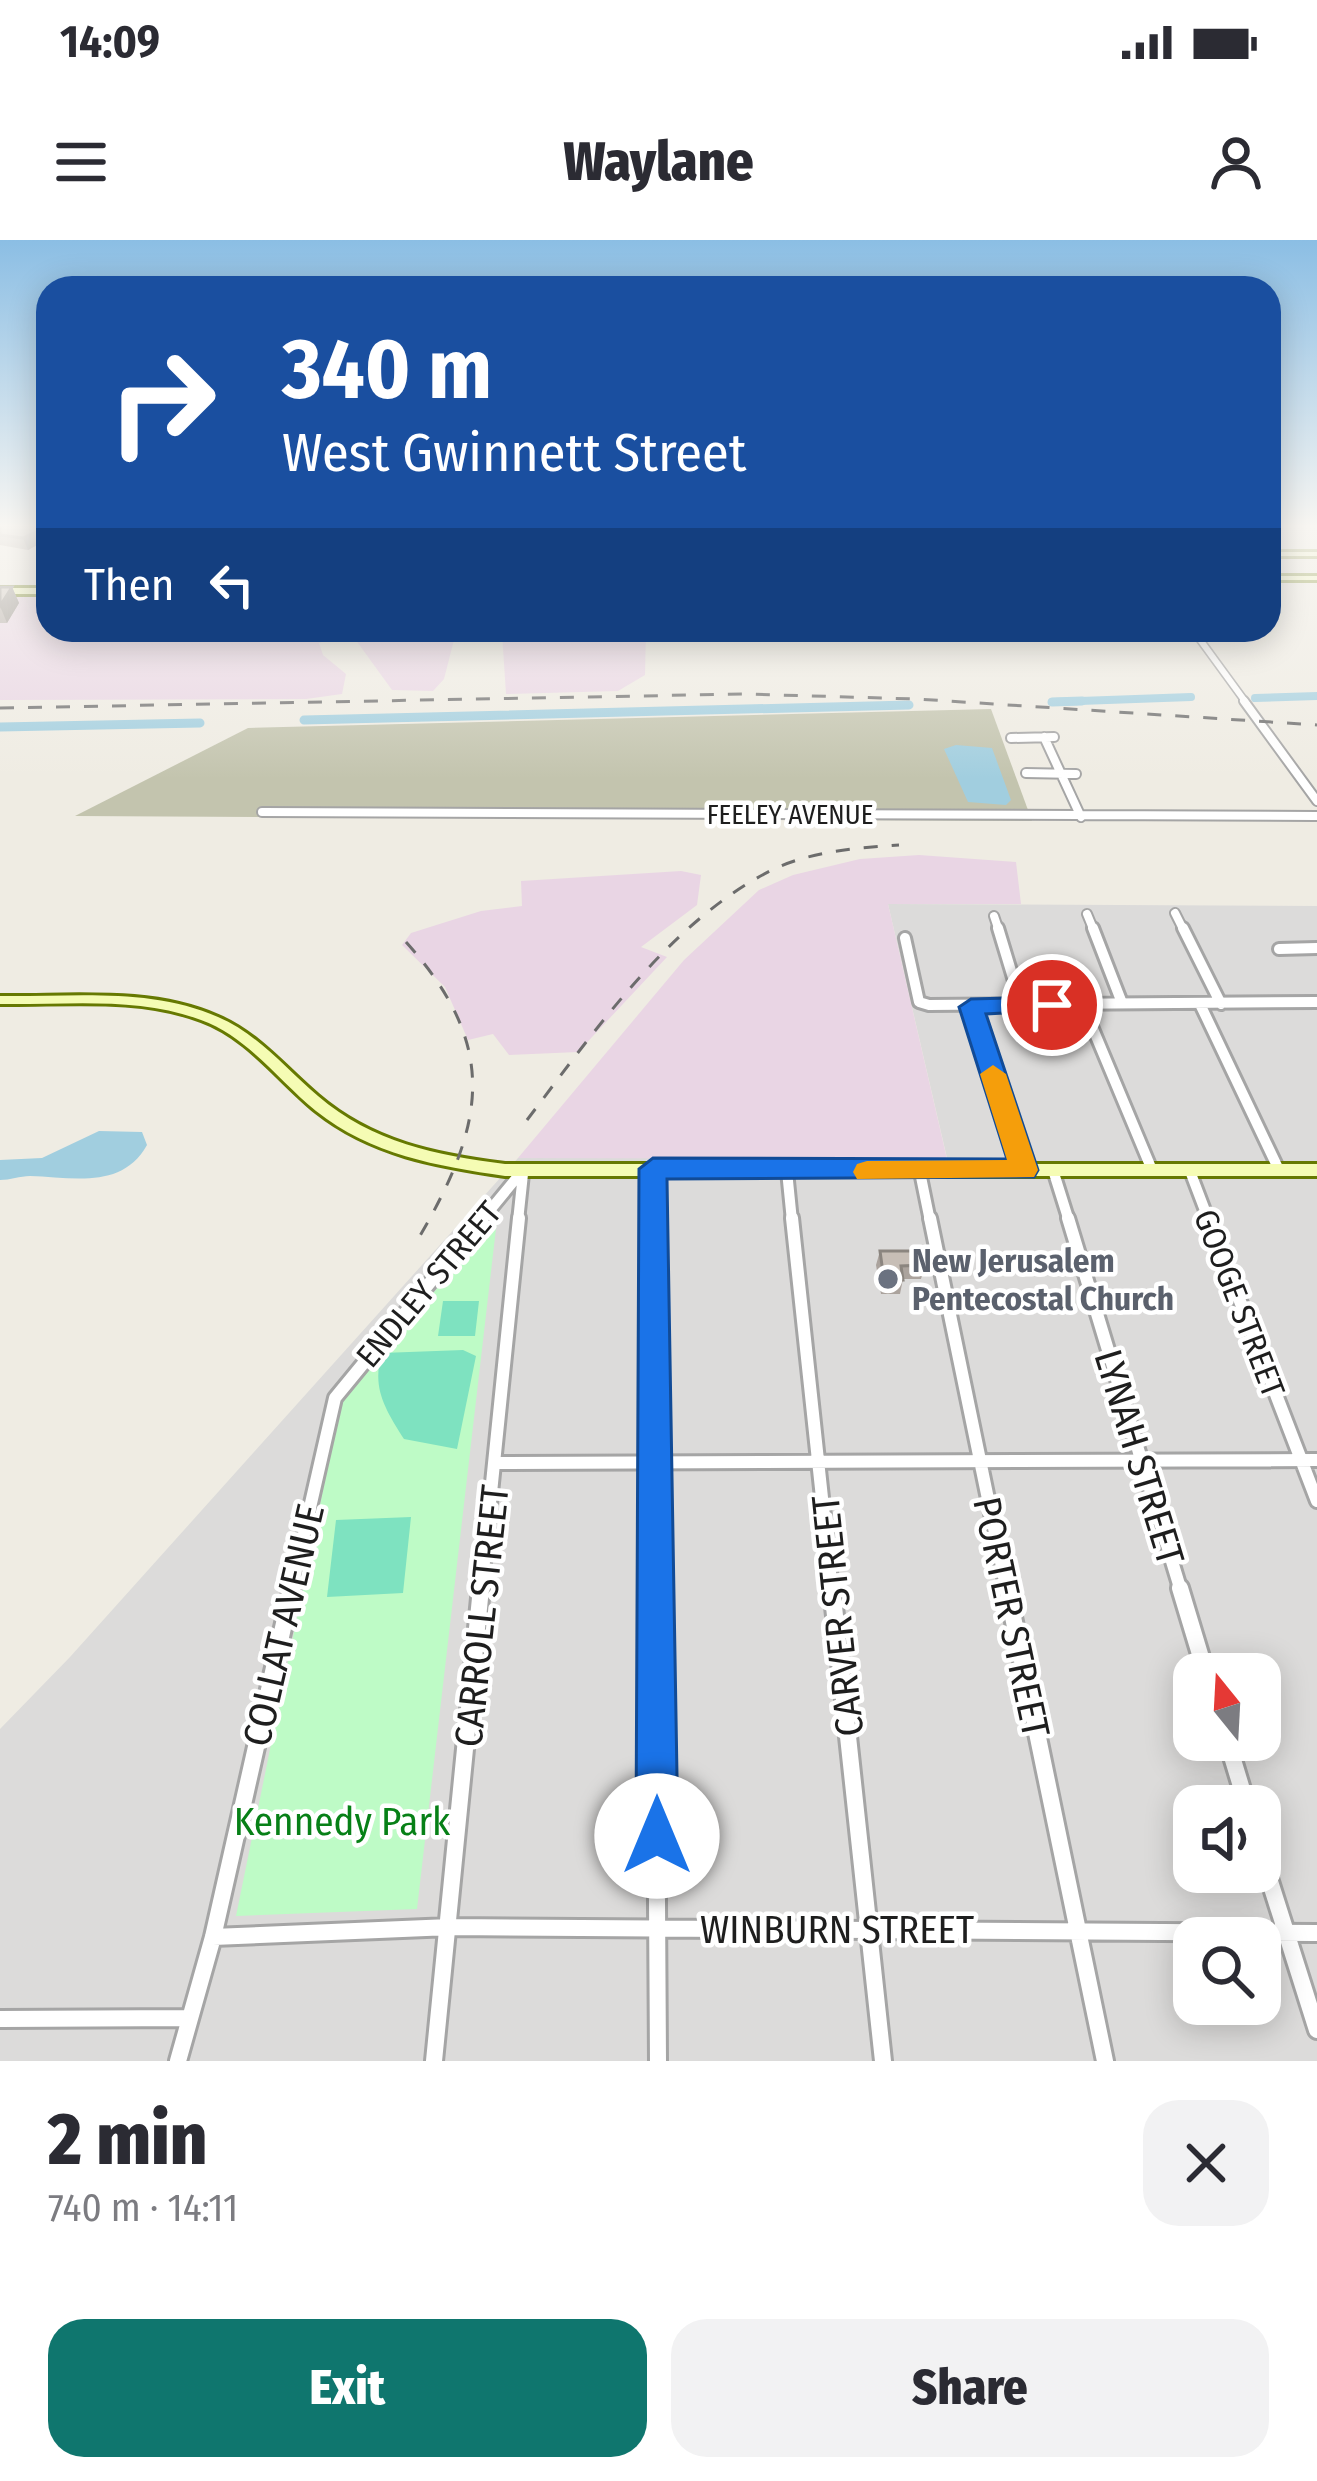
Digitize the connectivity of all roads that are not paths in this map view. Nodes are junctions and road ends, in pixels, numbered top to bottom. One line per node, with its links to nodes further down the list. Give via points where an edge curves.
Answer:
1 (1202, 642): 6 (street)
2 (1011, 737): 4 (street, via 1049,737)
3 (1026, 773): 4 (street)
4 (1061, 774): 5 (street); 9 (street)
5 (1076, 774)
6 (1317, 801)
7 (262, 812): 9 (street, FEELEY AVENUE)
8 (1317, 816): 9 (street, FEELEY AVENUE)
9 (1081, 817)
10 (1087, 914): 19 (street)
11 (1174, 914): 21 (street)
12 (994, 916): 18 (street)
13 (905, 938): 23 (street, via 920,1002)
14 (1317, 948): 15 (street)
15 (1279, 949)
16 (0, 1000): 25 (main road, via 202,1015 329,1114 404,1155)
17 (1317, 1002): 21 (street)
18 (1021, 1004): 22 (street); 23 (street)
19 (1122, 1004): 20 (street); 22 (street)
20 (1200, 1004): 21 (street); 29 (street)
21 (1221, 1004)
22 (1083, 1005): 28 (street)
23 (971, 1007): 26 (street)
24 (653, 1169): 25 (main road); 32 (main road); 41 (street)
25 (523, 1170): 34 (street, ENDLEY STREET); 40 (street, CARROLL STREET)
26 (1024, 1170): 27 (main road); 33 (main road)
27 (1054, 1170): 28 (main road); 39 (street, LYNAH STREET)
28 (1151, 1170): 31 (main road)
29 (1279, 1170): 30 (main road); 31 (main road)
30 (1317, 1170)
31 (1190, 1171): 37 (street, GOOGE STREET)
32 (787, 1172): 33 (main road); 36 (street, CARVER STREET)
33 (920, 1172): 35 (street, PORTER STREET)
34 (334, 1398): 51 (street, COLLAT AVENUE)
35 (979, 1459): 36 (street); 39 (street); 48 (street, PORTER STREET)
36 (820, 1460): 41 (street); 47 (street, CARVER STREET)
37 (1300, 1460): 38 (street); 39 (street); 42 (street, GOOGE STREET)
38 (1317, 1460)
39 (1141, 1461): 43 (street, LYNAH STREET)
40 (497, 1463): 41 (street); 45 (street, CARROLL STREET)
41 (654, 1466): 46 (street)
42 (1317, 1501)
43 (1200, 1653)
44 (1273, 1893): 49 (street)
45 (450, 1927): 46 (street, WINBURN STREET); 51 (street, WINBURN STREET); 56 (street, CARROLL STREET)
46 (658, 1928): 47 (street, WINBURN STREET); 57 (street)
47 (870, 1930): 48 (street, WINBURN STREET); 58 (street, CARVER STREET)
48 (1079, 1931): 49 (street, WINBURN STREET); 59 (street, PORTER STREET)
49 (1285, 1932): 50 (street, WINBURN STREET); 54 (street)
50 (1317, 1933)
51 (213, 1937): 52 (street, COLLAT AVENUE)
52 (188, 2018): 53 (street); 55 (street, COLLAT AVENUE)
53 (0, 2019)
54 (1317, 2030)
55 (178, 2061)
56 (434, 2061)
57 (658, 2061)
58 (883, 2061)
59 (1105, 2061)

